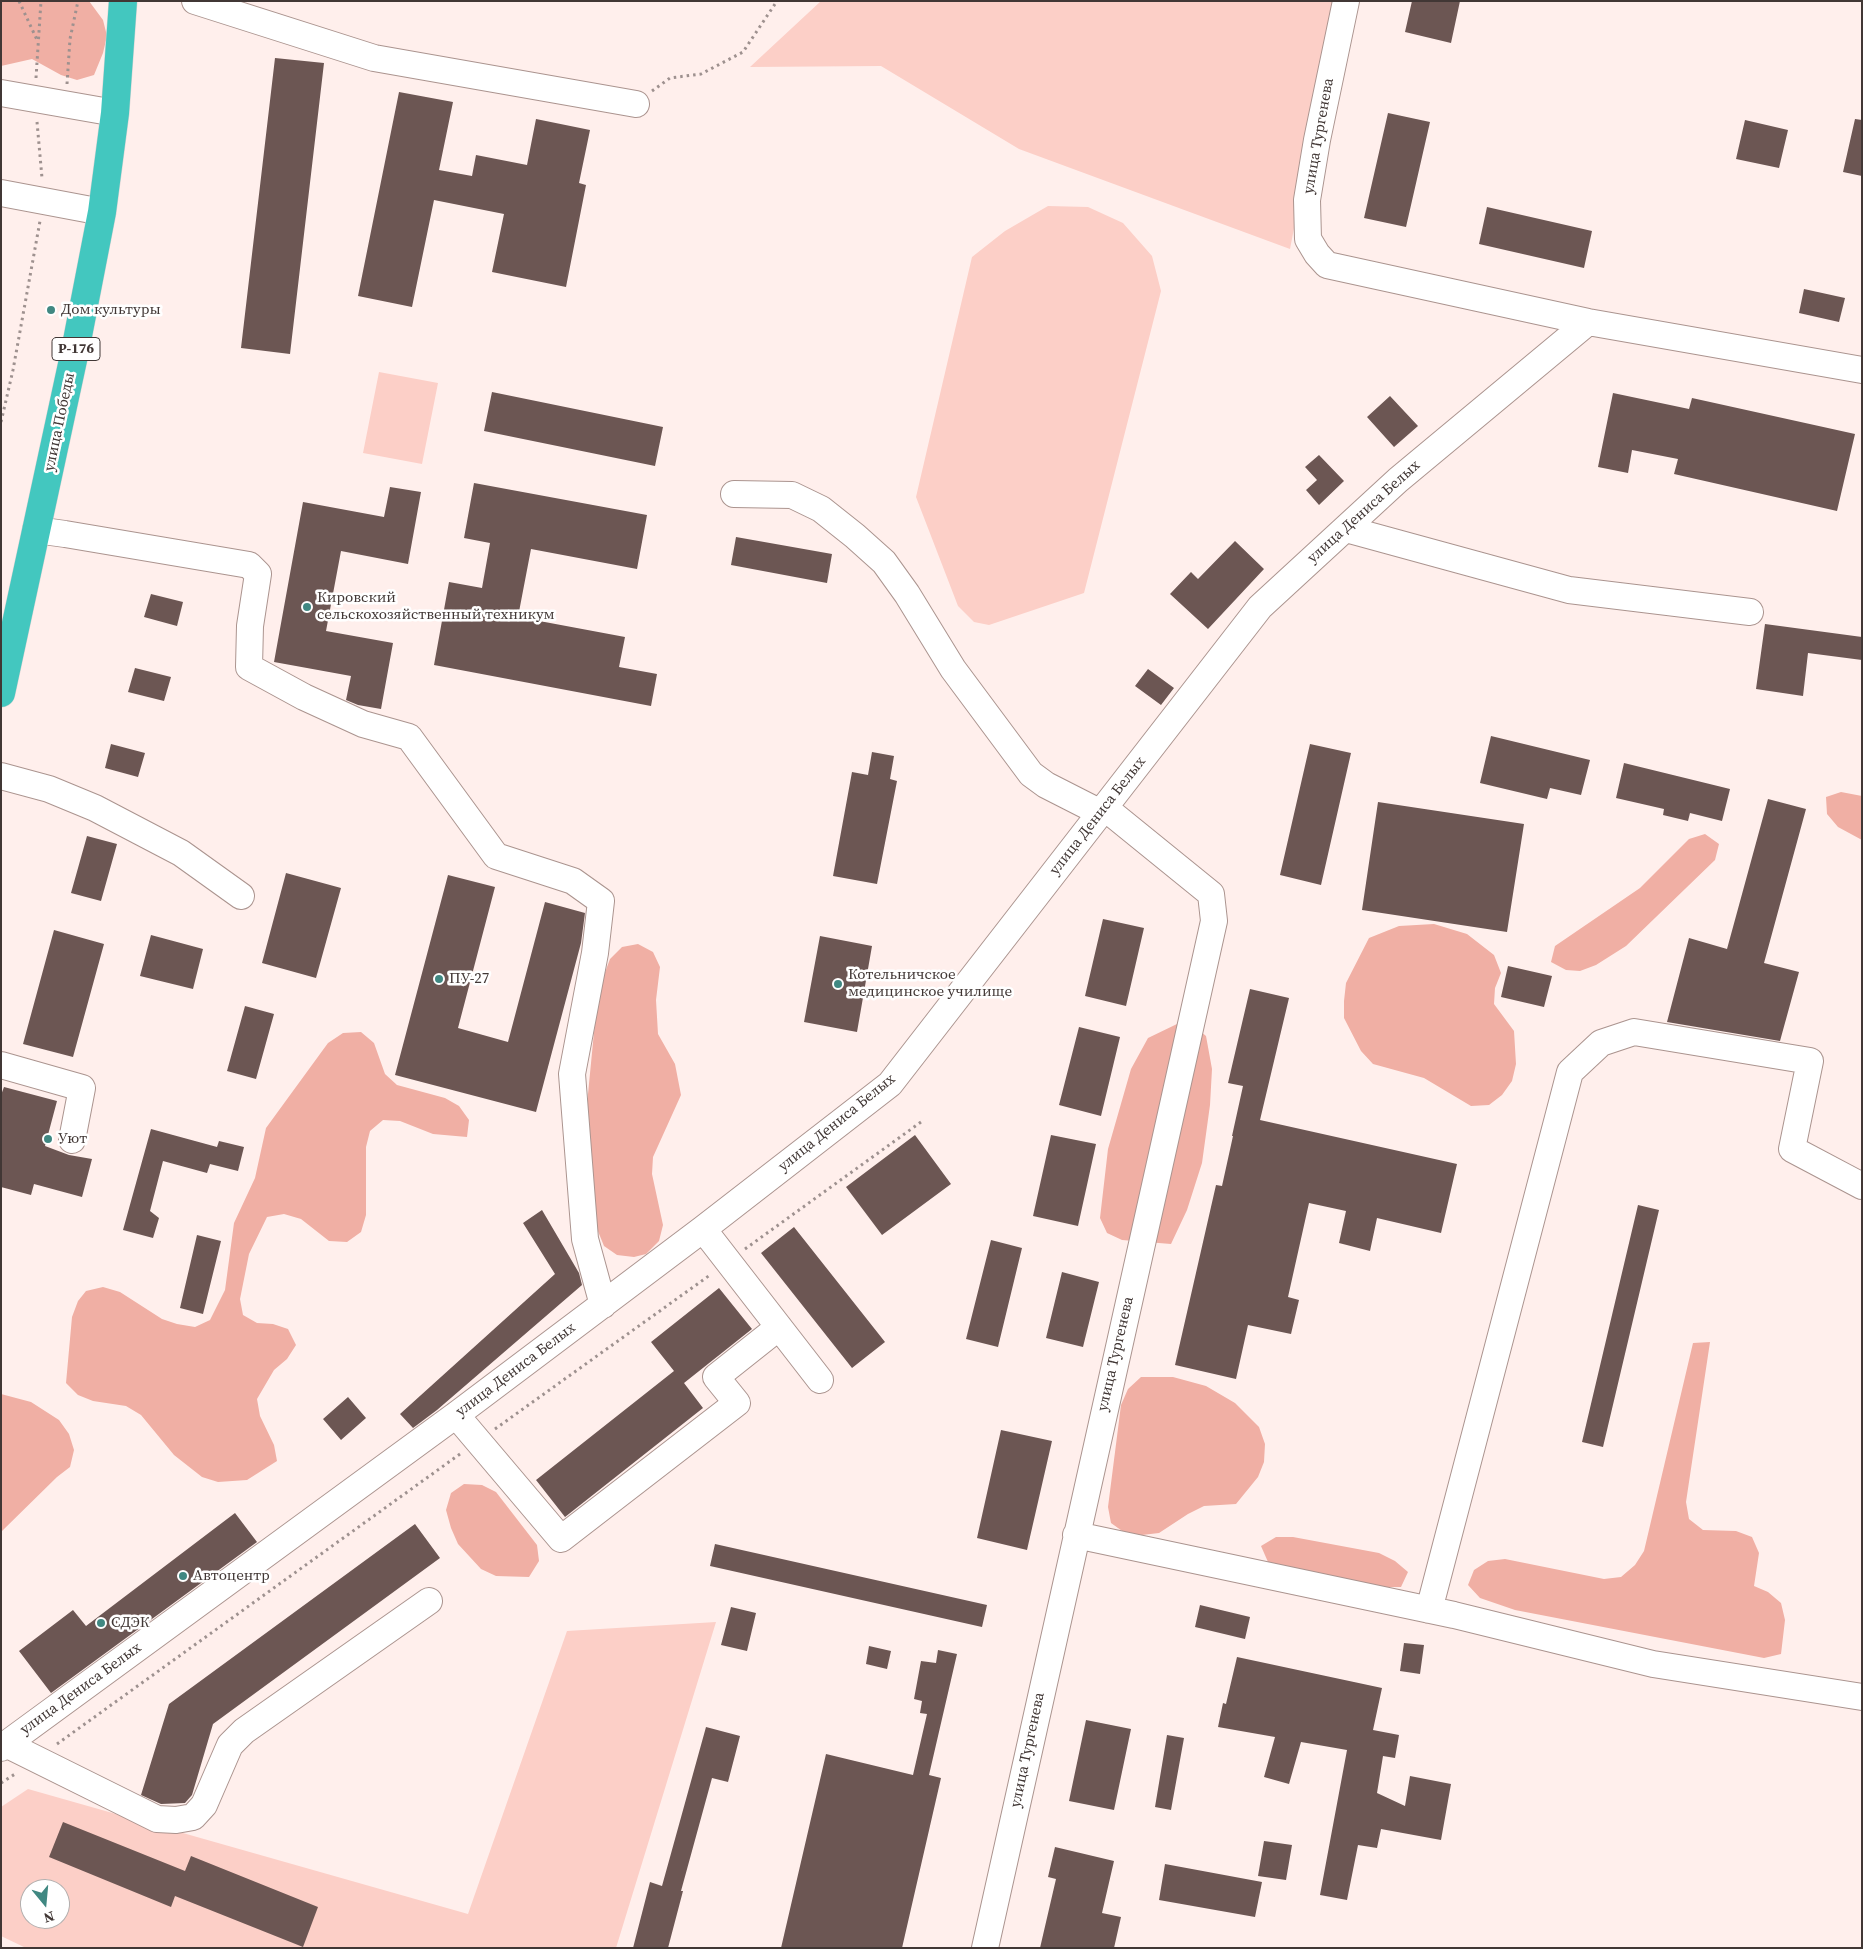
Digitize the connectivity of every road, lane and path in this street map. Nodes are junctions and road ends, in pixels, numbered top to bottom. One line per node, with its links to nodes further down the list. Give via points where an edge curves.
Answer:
1 (19, 1): 7 (path)
2 (78, 1): 9 (path, via 70,39)
3 (123, 1): 11 (highway, улица Победы / Р-176)
4 (195, 1): 10 (street, via 374,58)
5 (777, 1): 10 (path, via 743,52 701,74 670,78)
6 (1346, 1): 14 (street, улица Тургенева, via 1308,200 1308,240 1317,254 1327,265)
7 (38, 42)
8 (1, 93): 9 (street)
9 (66, 104): 11 (street)
10 (636, 104)
11 (115, 114): 13 (highway, улица Победы / Р-176)
12 (1, 193): 13 (street)
13 (102, 212): 18 (highway, улица Победы / Р-176)
14 (1588, 322): 15 (street); 17 (street, улица Дениса Белых, via 1398,480)
15 (1862, 370)
16 (734, 494): 22 (street, улица Тургенева, via 792,495 821,509 855,536 884,562 953,669 1031,774 1046,785)
17 (1346, 529): 19 (street, via 1569,590); 22 (street, улица Дениса Белых, via 1260,607)
18 (36, 530): 20 (highway, улица Победы / Р-176); 28 (street, via 249,565 258,574 250,626 249,667 363,724 409,737 496,856 573,882 601,901 595,953 572,1074 585,1239)
19 (1750, 612)
20 (1, 693)
21 (1, 776): 23 (street, via 49,789 95,808 181,853)
22 (1103, 810): 27 (street, улица Дениса Белых, via 890,1084); 32 (street, улица Тургенева, via 1211,894 1214,921)
23 (241, 896)
24 (1, 1065): 25 (street, via 82,1088)
25 (72, 1140)
26 (1862, 1186): 34 (street, via 1792,1149 1810,1061 1634,1032 1602,1043 1570,1072)
27 (703, 1229): 28 (street, улица Дениса Белых); 29 (street)
28 (603, 1305): 31 (street, улица Дениса Белых)
29 (779, 1327): 30 (street); 31 (street, via 716,1377 737,1403 561,1539)
30 (820, 1380)
31 (456, 1414): 36 (street, улица Дениса Белых)
32 (1076, 1535): 34 (street); 37 (street, улица Тургенева)
33 (429, 1601): 36 (street, via 244,1731 230,1745 204,1805 193,1817 157,1819)
34 (1429, 1610): 35 (street, via 1653,1664)
35 (1862, 1698)
36 (4, 1746)
37 (985, 1948)

